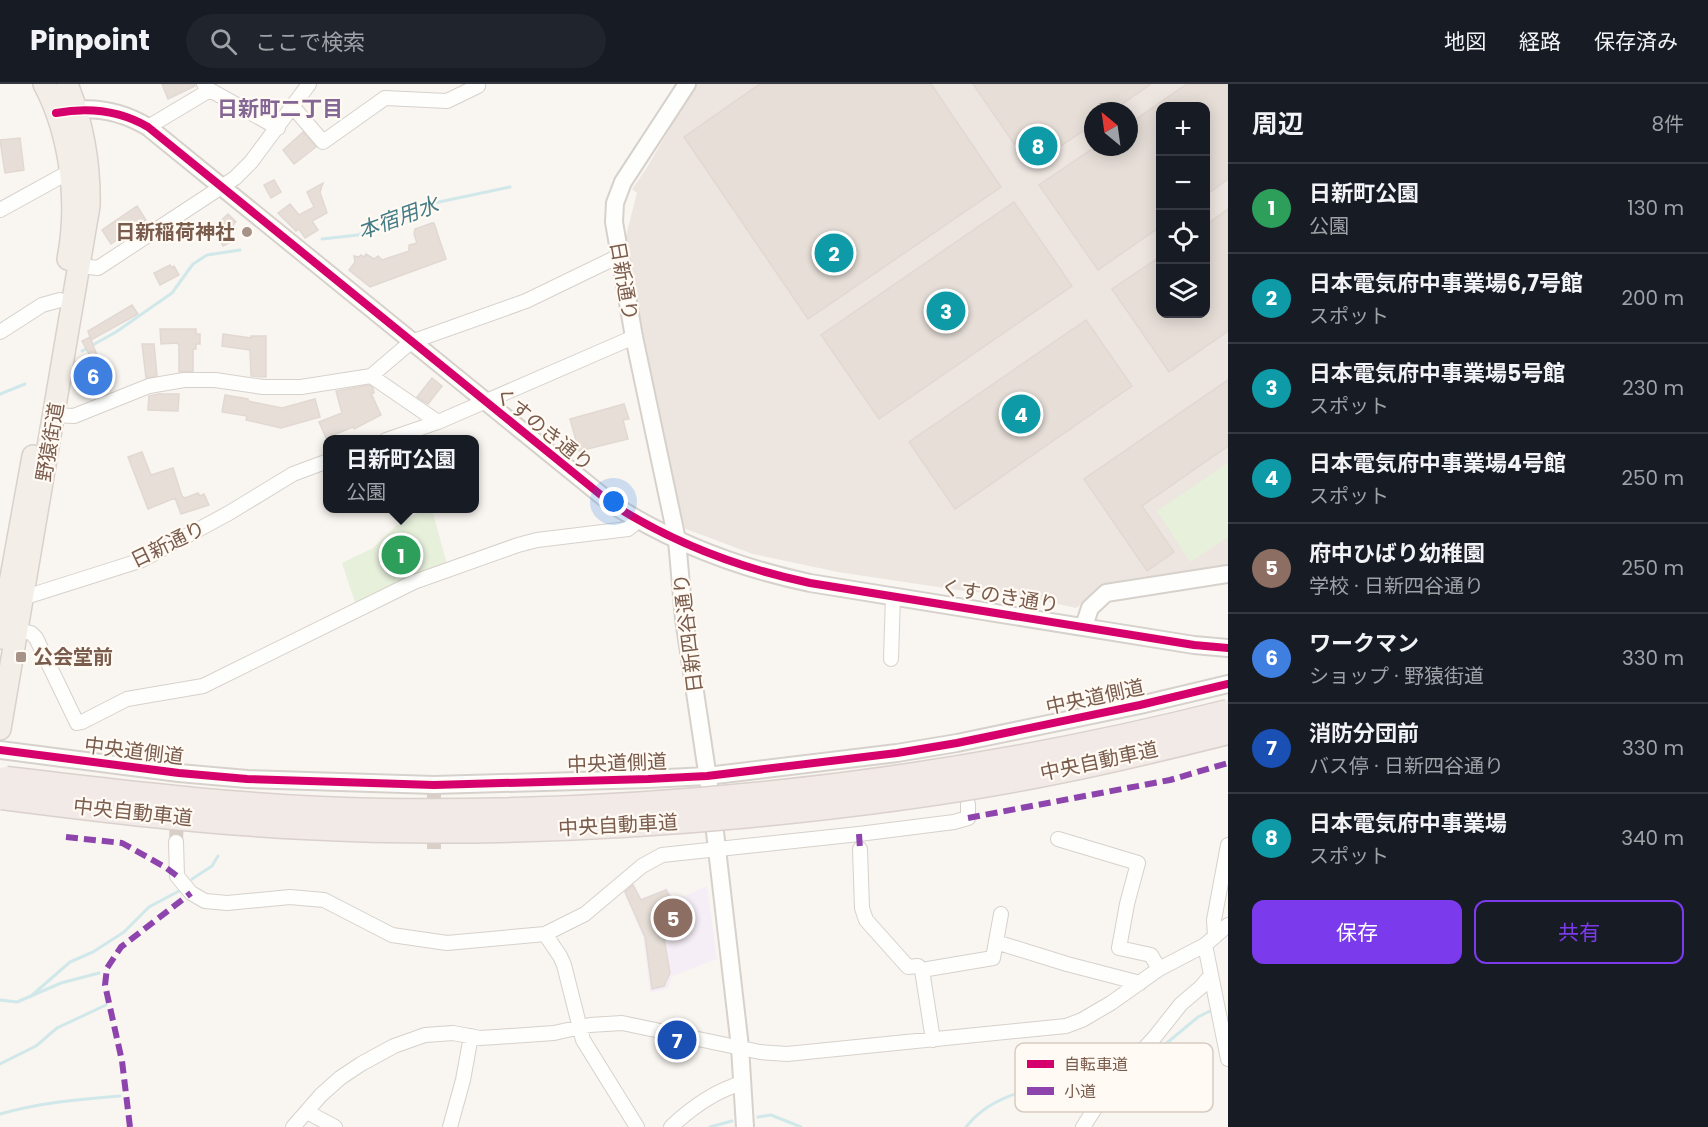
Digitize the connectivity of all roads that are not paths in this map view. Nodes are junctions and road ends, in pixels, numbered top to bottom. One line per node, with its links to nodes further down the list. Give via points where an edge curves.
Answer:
1 (44, 84): 8 (main road, 野猿街道)
2 (67, 84): 8 (main road, 野猿街道)
3 (309, 84): 7 (street)
4 (687, 84): 14 (street, 日新通り, via 620,189 614,222)
5 (478, 86): 7 (street, via 447,101 385,98 323,142)
6 (207, 87): 9 (street); 10 (street)
7 (293, 107): 10 (street)
8 (66, 111): 9 (street, くすのき通り, via 100,110 125,116); 11 (main road, 野猿街道); 15 (main road, 野猿街道, via 86,142 90,182)
9 (148, 128): 12 (street, くすのき通り)
10 (278, 128): 12 (street, via 251,162)
11 (69, 172): 13 (street); 16 (main road, 野猿街道, via 72,226)
12 (221, 188): 15 (street, via 98,268); 19 (street, くすのき通り)
13 (0, 210)
14 (619, 256): 18 (street, 日新通り); 19 (street, via 526,301)
15 (80, 266): 22 (main road, 野猿街道)
16 (60, 300): 17 (street, via 42,305); 30 (main road, 野猿街道)
17 (0, 332)
18 (634, 337): 21 (street, 日新通り); 27 (street, 日新四谷通り)
19 (411, 342): 20 (street); 21 (street, くすのき通り)
20 (371, 376): 22 (street, via 301,387 184,380 149,386 74,416); 23 (street)
21 (485, 402): 23 (street, 日新通り); 26 (street, くすのき通り, via 576,477)
22 (54, 415): 30 (main road, 野猿街道)
23 (438, 422): 24 (street, 日新通り)
24 (400, 435)
25 (323, 463): 30 (street, 日新通り, via 293,474 142,560)
26 (638, 521): 27 (street, くすのき通り); 32 (street, via 628,529 518,545 414,582 203,686 127,699 77,723 36,638 31,633)
27 (677, 540): 29 (street, くすのき通り, via 761,572); 40 (street, 日新四谷通り, via 684,619)
28 (1228, 574): 31 (street, via 1106,593 1090,608)
29 (893, 596): 31 (street, くすのき通り); 34 (street)
30 (7, 602): 32 (main road, 野猿街道)
31 (1084, 626): 33 (street, くすのき通り)
32 (9, 634): 37 (main road, 野猿街道)
33 (1228, 648)
34 (891, 659)
35 (1228, 684): 40 (street, 中央道側道, via 958,750 897,753)
36 (1228, 712): 38 (highway, 中央自動車道, bridge, via 1057,752 936,773 685,803 569,809 348,810 4,788 112,811 304,827 465,831 570,828 806,810 937,792 1058,772)
37 (0, 729)
38 (1228, 732)
39 (0, 750): 40 (street, 中央道側道, via 247,779 434,786)
40 (709, 782)
41 (968, 804): 43 (street, via 968,818 954,822 806,840)
42 (1058, 839): 52 (street, via 1138,863 1119,948 1151,955)
43 (716, 840): 49 (street, via 662,855 642,866 585,914); 60 (street)
44 (176, 842): 49 (street, via 177,876 191,893 205,901 227,903 290,897 324,900 392,935 447,943)
45 (1228, 845): 50 (street)
46 (860, 849): 53 (street, via 866,920 908,967 918,966)
47 (1001, 914): 51 (street)
48 (1228, 925): 50 (street)
49 (545, 934): 56 (street, via 564,965)
50 (1210, 941): 52 (street); 54 (street)
51 (996, 942): 53 (street, via 993,958); 55 (street)
52 (1159, 969): 55 (street)
53 (922, 970): 58 (street)
54 (1211, 975): 59 (street, via 1180,1004); 61 (street)
55 (1140, 983): 58 (street, via 1102,1009 1066,1026)
56 (579, 1027): 57 (street, via 554,1033); 60 (street, via 622,1023); 68 (street, via 583,1040)
57 (471, 1036): 63 (street, via 437,1034 404,1041 340,1078); 67 (street)
58 (933, 1040): 60 (street, via 801,1053 760,1052)
59 (1149, 1043)
60 (740, 1047): 62 (street)
61 (1228, 1059)
62 (742, 1083): 69 (street, via 712,1096); 70 (street)
63 (307, 1112): 65 (street); 66 (street)
64 (1093, 1112): 71 (street)
65 (293, 1127)
66 (335, 1127)
67 (450, 1127)
68 (637, 1127)
69 (671, 1127)
70 (745, 1127)
71 (1083, 1127)

